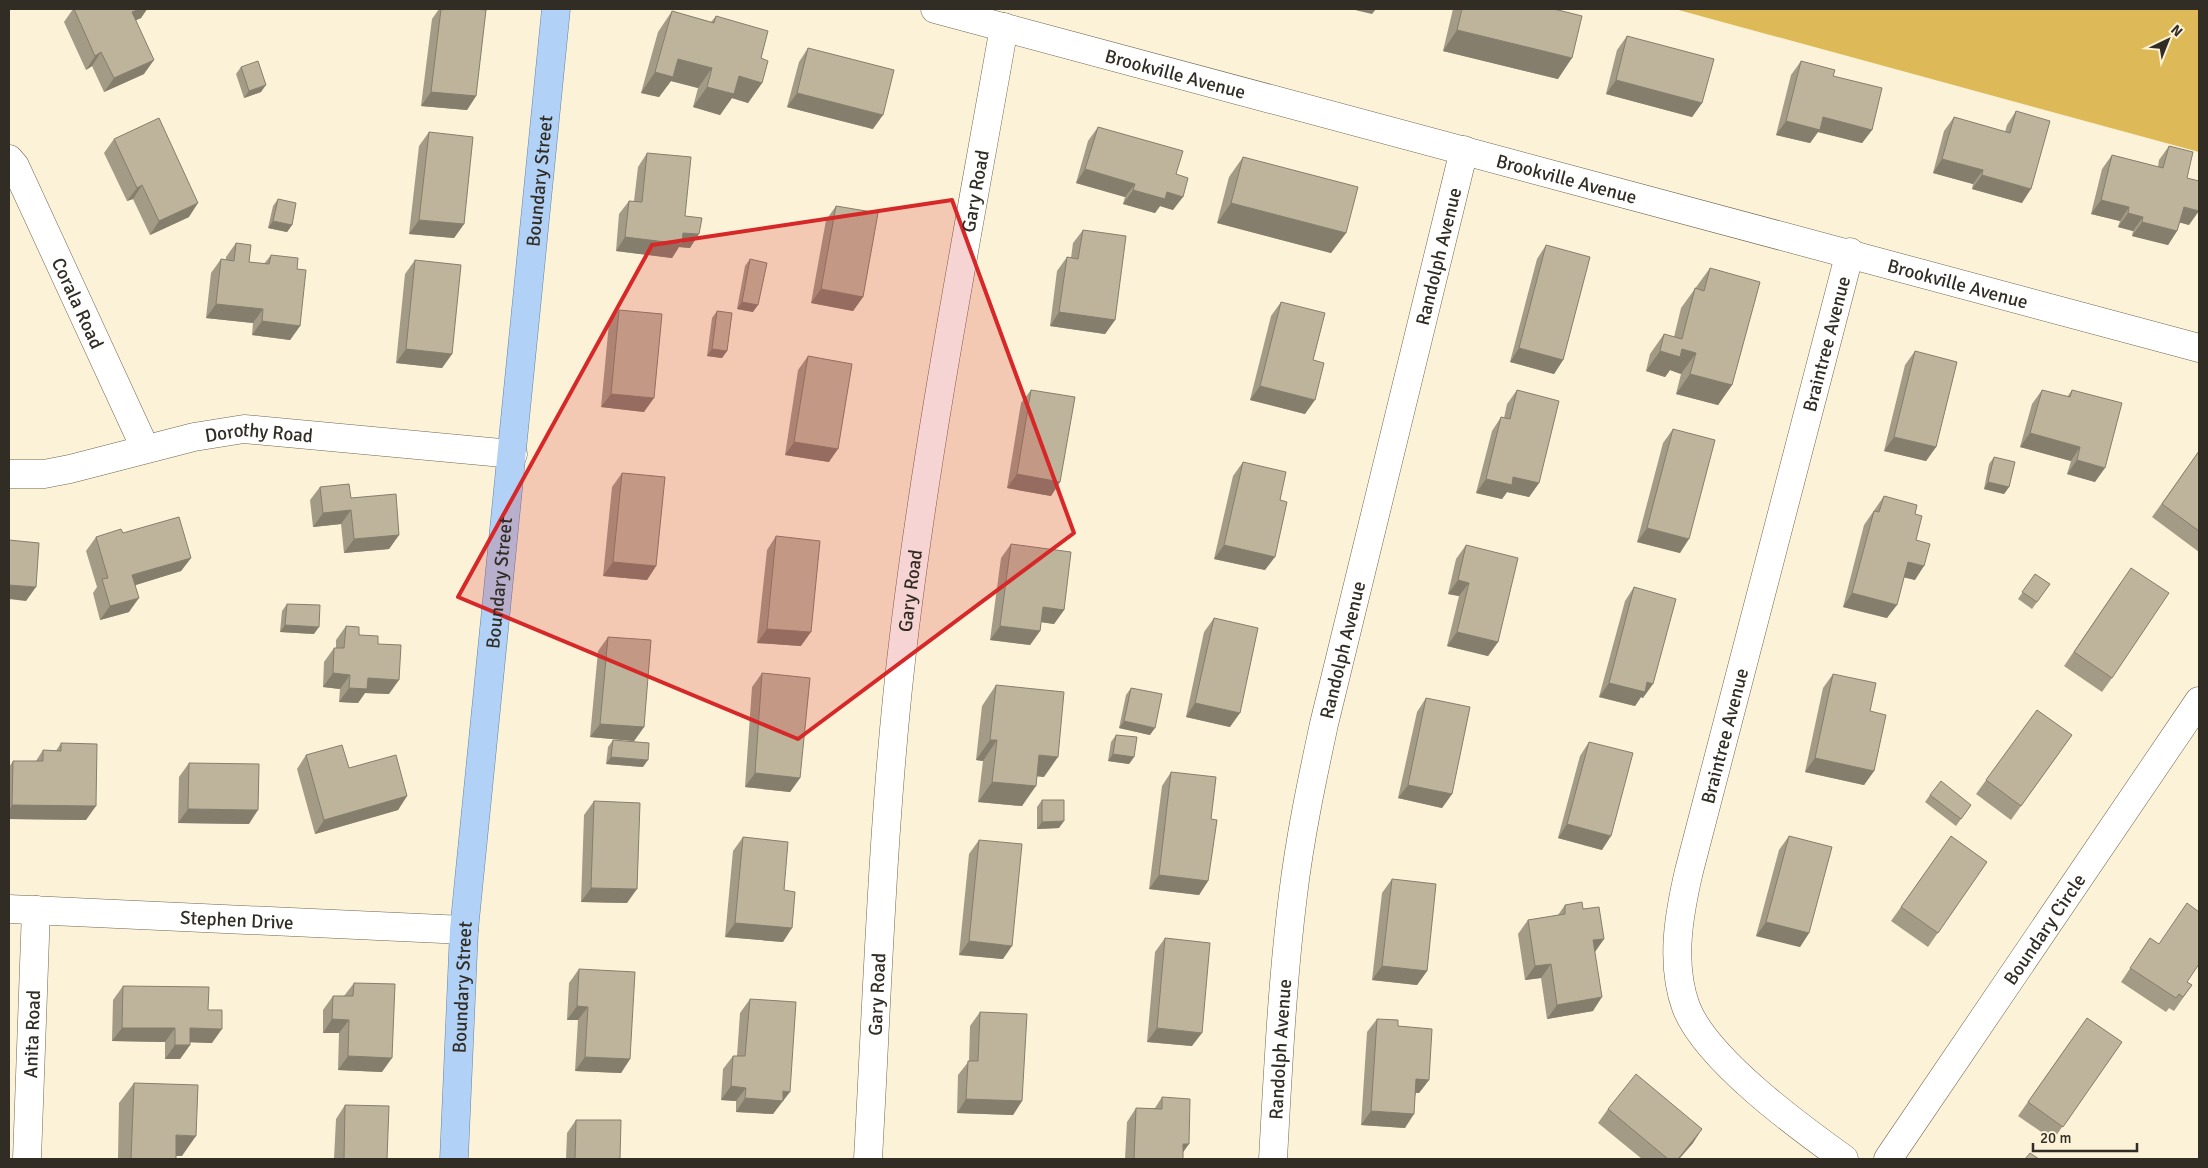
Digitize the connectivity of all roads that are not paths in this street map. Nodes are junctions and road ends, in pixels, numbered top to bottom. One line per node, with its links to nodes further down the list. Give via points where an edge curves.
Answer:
1 (556, 9): 9 (main road, Boundary Street)
2 (935, 9): 3 (street, Brookville Avenue)
3 (1004, 27): 4 (street, Brookville Avenue); 17 (street, Gary Road, via 920,511 904,630 894,732)
4 (1464, 150): 6 (street, Brookville Avenue); 18 (street, Randolph Avenue, via 1306,807 1282,1001)
5 (9, 159): 8 (street, Corala Road)
6 (1850, 252): 7 (street, Brookville Avenue); 19 (street, Braintree Avenue, via 1689,871 1679,916 1678,971 1686,1007 1705,1041 1749,1083)
7 (2199, 348)
8 (145, 448): 9 (street, Dorothy Road, via 218,431 244,429); 10 (street, Dorothy Road, via 61,471)
9 (513, 454): 14 (main road, Boundary Street)
10 (9, 474)
11 (2199, 701): 20 (street, Boundary Circle)
12 (9, 909): 13 (street, Stephen Drive)
13 (36, 910): 14 (street, Stephen Drive); 15 (street, Anita Road)
14 (464, 930): 16 (main road, Boundary Street)
15 (27, 1159)
16 (454, 1159)
17 (868, 1159)
18 (1273, 1159)
19 (1844, 1159)
20 (1888, 1159)

